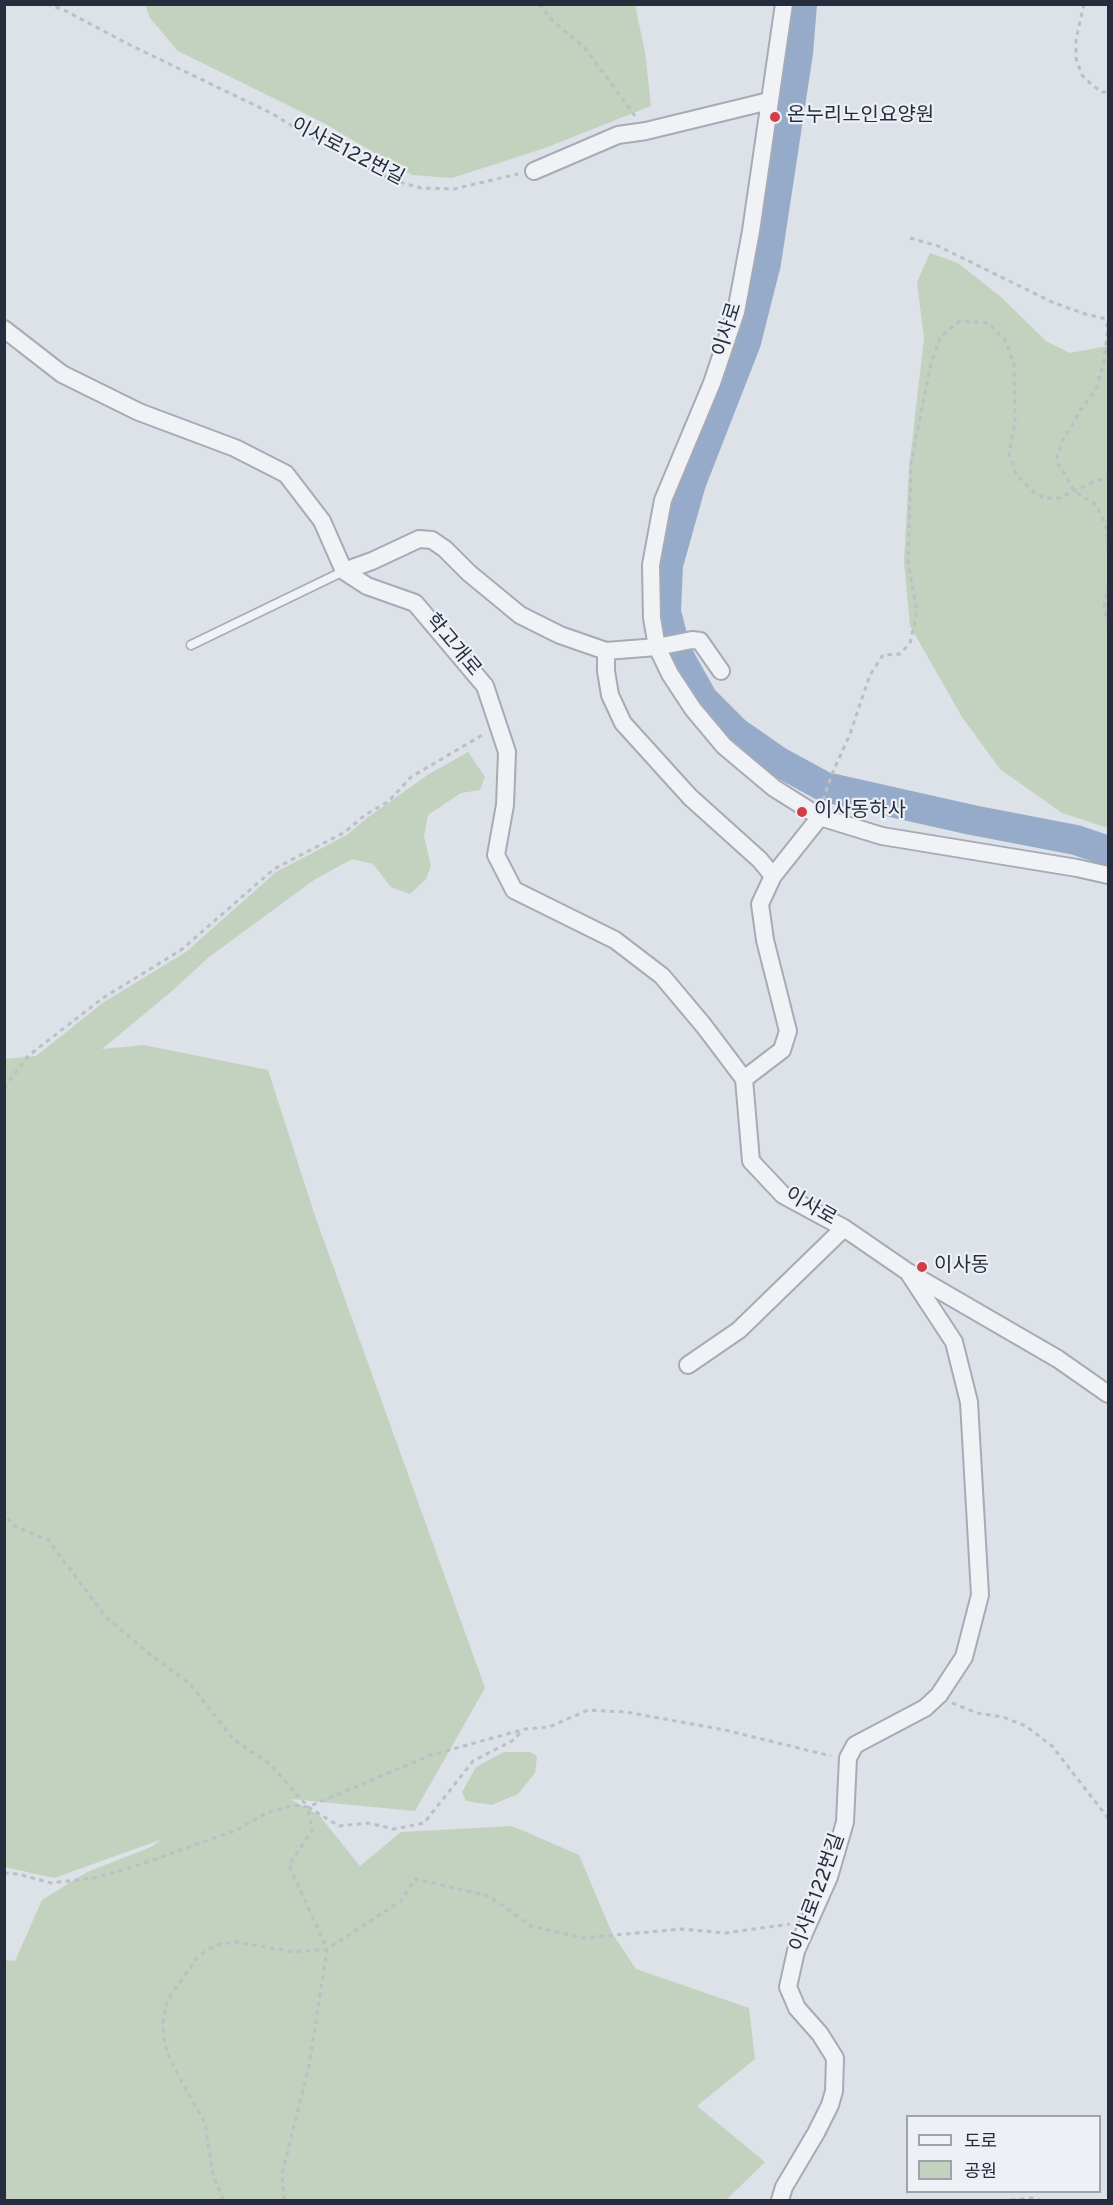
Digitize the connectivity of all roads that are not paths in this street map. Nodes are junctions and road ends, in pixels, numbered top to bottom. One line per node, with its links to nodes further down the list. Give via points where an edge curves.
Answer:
1 (784, 4): 2 (street, 이사로)
2 (769, 101): 3 (street, via 618,135); 7 (street, 이사로, via 736,312 712,383 663,500 651,564 652,618)
3 (534, 171)
4 (4, 329): 5 (street, via 62,374 139,412 235,448 286,474 322,521)
5 (344, 571): 6 (lane); 8 (street, via 419,539 432,540 520,615 560,635); 13 (street, 학고개로, via 367,586 415,603 485,686 507,752 505,805 496,855 514,890 615,940 662,976)
6 (191, 645)
7 (660, 647): 8 (street); 9 (street, via 700,641); 10 (street, 이사로, via 670,674 724,746 774,788)
8 (606, 651): 12 (street, via 610,695 623,723 690,797)
9 (721, 671)
10 (821, 810): 11 (street, 이사로, via 882,836); 12 (street)
11 (1108, 875)
12 (773, 876): 13 (street, via 760,904 765,940 789,1031 782,1050)
13 (744, 1079): 14 (street, 이사로, via 751,1161 783,1196)
14 (844, 1228): 15 (street, 이사로); 16 (street, via 739,1330)
15 (908, 1272): 17 (street, 이사로, via 1058,1359); 18 (street, 이사로122번길, via 954,1342 969,1402 980,1595 964,1657 939,1695 925,1708 855,1745 848,1758 845,1822 829,1877 796,1951 788,1987 797,2008 835,2058 834,2091 830,2106)
16 (688, 1365)
17 (1108, 1394)
18 (780, 2200)

